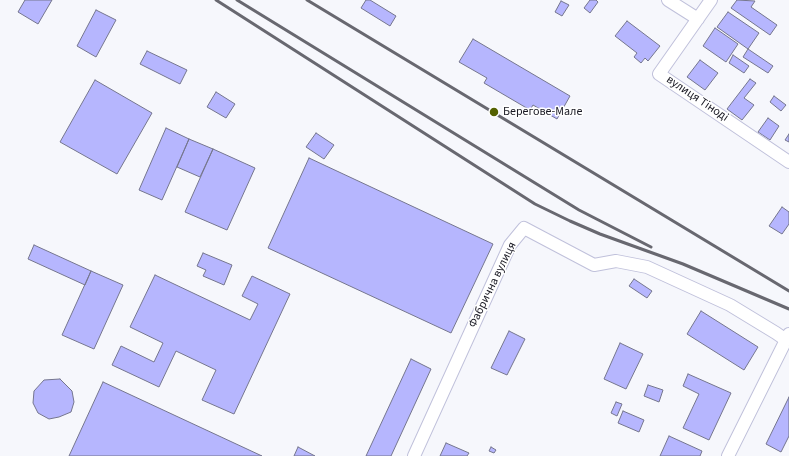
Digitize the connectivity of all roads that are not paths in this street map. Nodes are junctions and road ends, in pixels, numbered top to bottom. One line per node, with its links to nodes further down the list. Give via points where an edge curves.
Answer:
1 (668, 0): 3 (street)
2 (711, 0): 3 (street, вулиця Тіноді)
3 (698, 19): 4 (street, вулиця Тіноді, via 659,74)
4 (789, 162)
5 (787, 337): 6 (street, Фабрична вулиця, via 730,305 647,267 616,261 594,265 524,228 510,246); 7 (street, Фабрична вулиця)
6 (414, 456)
7 (728, 456)

